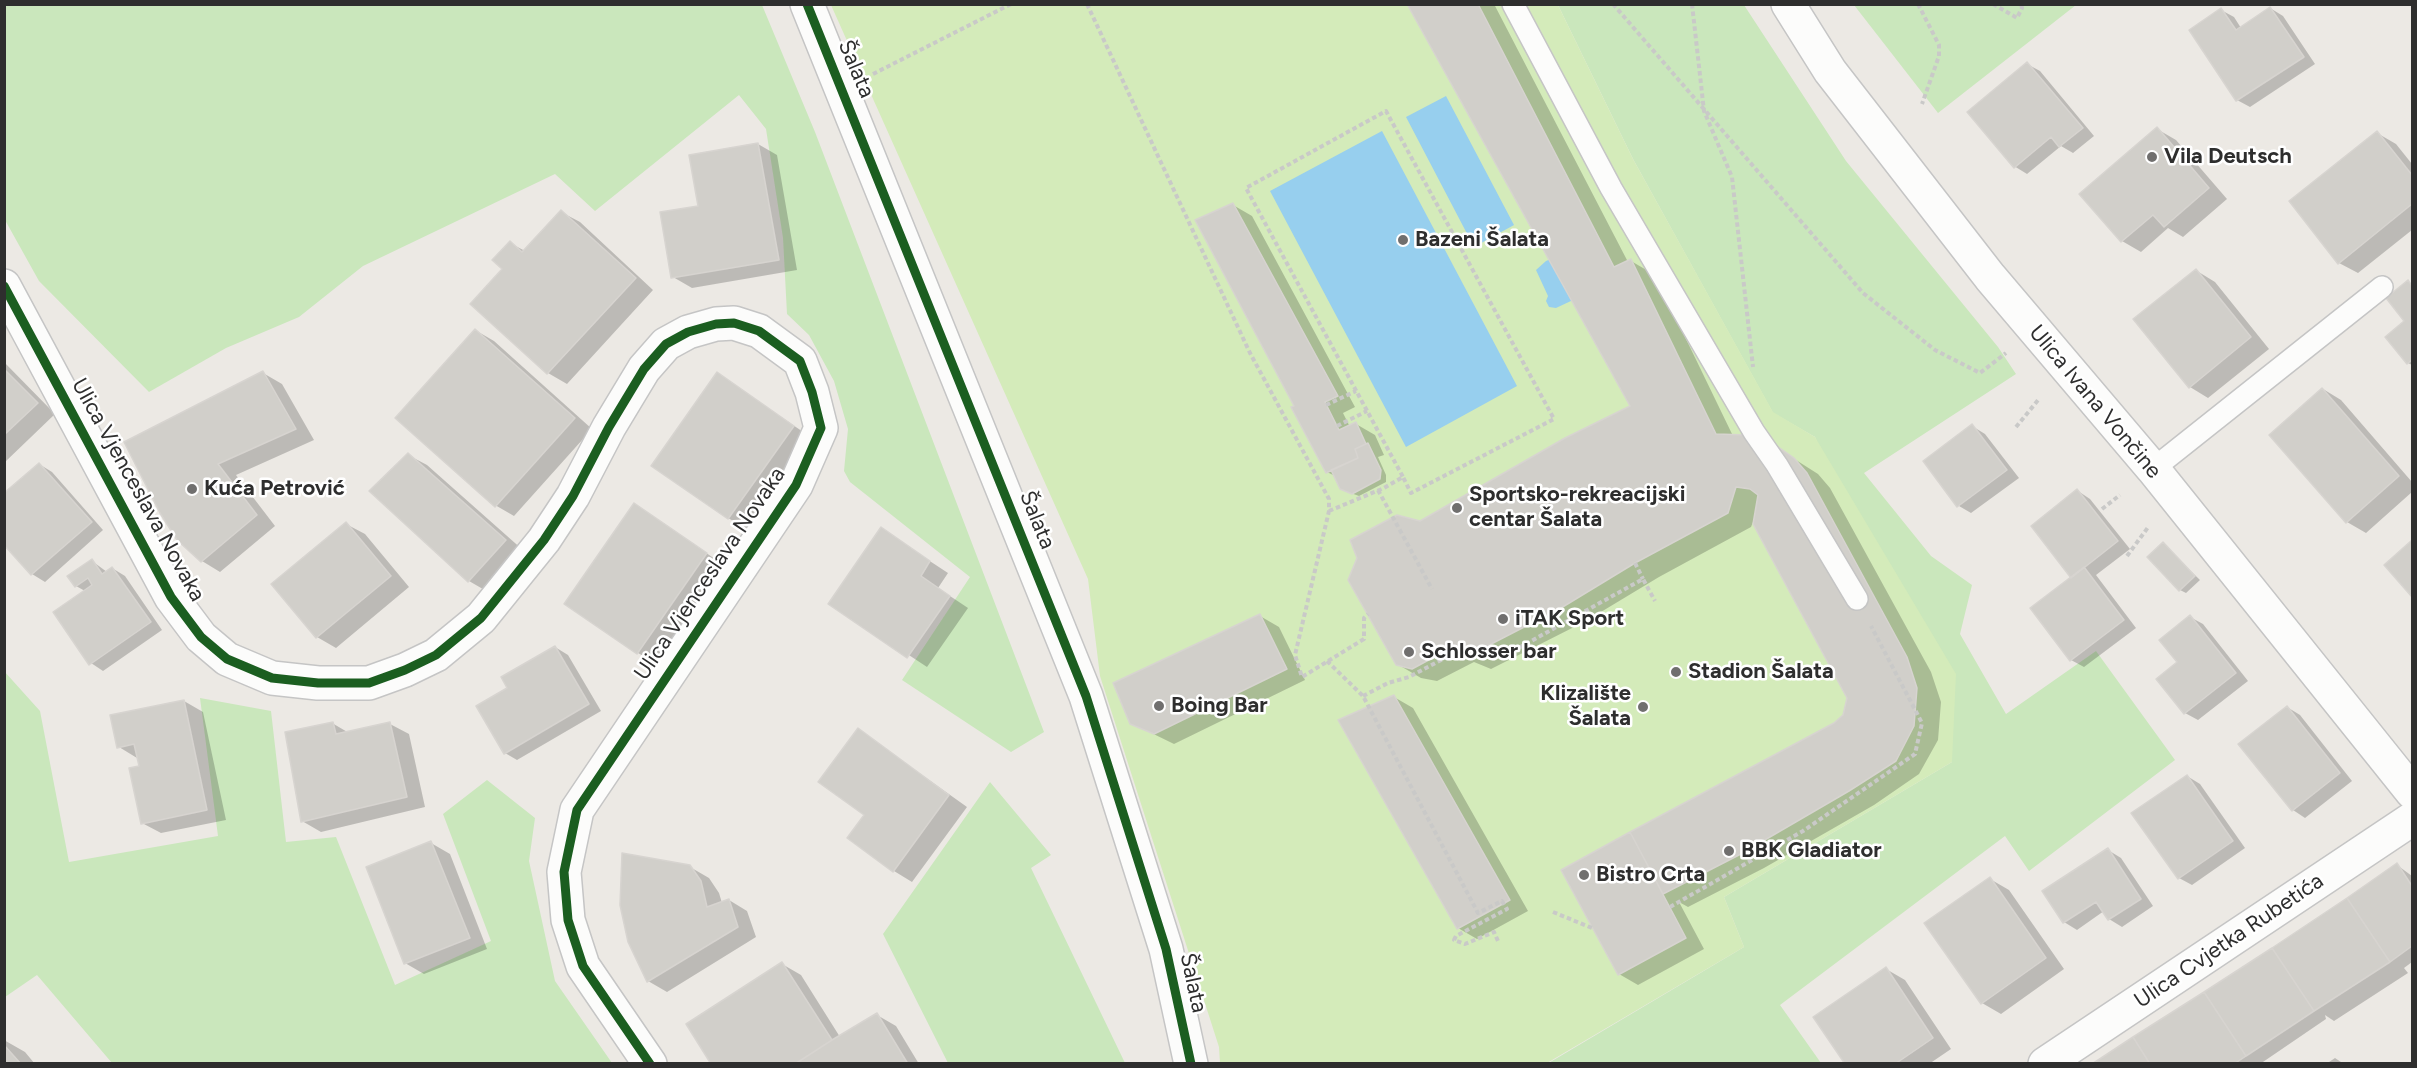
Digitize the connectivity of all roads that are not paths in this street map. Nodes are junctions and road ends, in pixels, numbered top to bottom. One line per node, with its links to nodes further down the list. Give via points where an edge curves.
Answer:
1 (807, 4): 11 (street, Šalata, via 1086,696 1166,949)
2 (1513, 4): 7 (lane, via 1611,188)
3 (1788, 4): 6 (street, Ulica Ivana Vončine, via 1830,71 1941,215)
4 (4, 286): 10 (street, Ulica Vjenceslava Novaka, via 171,597 201,637 227,658 272,678 306,682 369,683 436,655 481,618 544,540 638,379 666,344 688,332 734,323 759,331 800,361 821,428 796,485 577,810 564,872 568,920 583,966)
5 (2382, 286): 6 (lane)
6 (2153, 469): 8 (street, Ulica Ivana Vončine)
7 (1857, 600)
8 (2412, 792)
9 (2412, 819): 12 (street, Ulica Cvjetka Rubetića)
10 (650, 1064)
11 (1191, 1064)
12 (2045, 1064)

